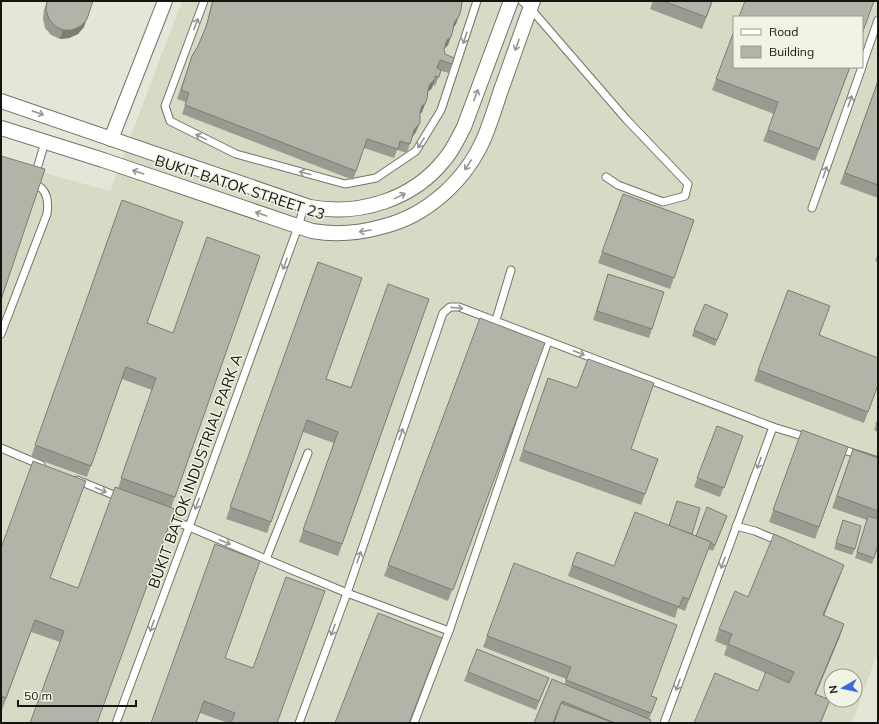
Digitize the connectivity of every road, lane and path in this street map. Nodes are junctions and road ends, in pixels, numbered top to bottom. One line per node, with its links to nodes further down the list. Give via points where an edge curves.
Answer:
1 (165, 1): 11 (street)
2 (204, 1): 3 (lane, one-way to 2, via 441,110 416,151 376,178 345,184 236,154 170,121 165,106)
3 (477, 1)
4 (511, 1): 14 (street, BUKIT BATOK STREET 23, one-way to 4, via 331,210 377,204 407,192 435,170 464,128)
5 (528, 3): 13 (lane, via 626,119 688,184 685,196 663,202 618,185); 16 (street, BUKIT BATOK STREET 23, one-way to 16, via 484,136 470,162 442,195 401,221 369,230 324,233)
6 (878, 20): 7 (lane)
7 (863, 64)
8 (862, 68): 15 (lane, one-way to 8)
9 (1, 100): 11 (street, BUKIT BATOK STREET 23, one-way to 11)
10 (1, 128): 12 (street, BUKIT BATOK STREET 23)
11 (111, 139): 14 (street, BUKIT BATOK STREET 23)
12 (45, 142): 16 (street, BUKIT BATOK STREET 23, one-way to 12); 19 (lane, via 29,181 46,194 47,214)
13 (606, 177)
14 (304, 206): 16 (lane, BUKIT BATOK INDUSTRIAL PARK A)
15 (812, 208)
16 (298, 227): 32 (lane, BUKIT BATOK INDUSTRIAL PARK A, one-way to 32)
17 (511, 270): 18 (lane)
18 (496, 320): 20 (lane); 35 (lane, one-way to 18, via 442,313 450,307 459,307)
19 (1, 334)
20 (548, 341): 21 (lane, one-way to 21); 36 (lane)
21 (772, 426): 22 (lane); 31 (lane, one-way to 31)
22 (814, 440)
23 (829, 444): 26 (lane)
24 (1, 448): 27 (lane)
25 (308, 453): 34 (lane)
26 (878, 461)
27 (44, 466)
28 (73, 478): 29 (lane, one-way to 29)
29 (131, 502)
30 (160, 515): 32 (lane)
31 (736, 526): 33 (lane); 40 (lane, one-way to 40)
32 (189, 527): 34 (lane, one-way to 34); 37 (lane, BUKIT BATOK INDUSTRIAL PARK A, one-way to 37)
33 (791, 546)
34 (266, 559): 35 (lane)
35 (347, 594): 36 (lane); 38 (lane, one-way to 38)
36 (449, 631): 39 (lane)
37 (116, 723)
38 (299, 723)
39 (414, 723)
40 (664, 723)

